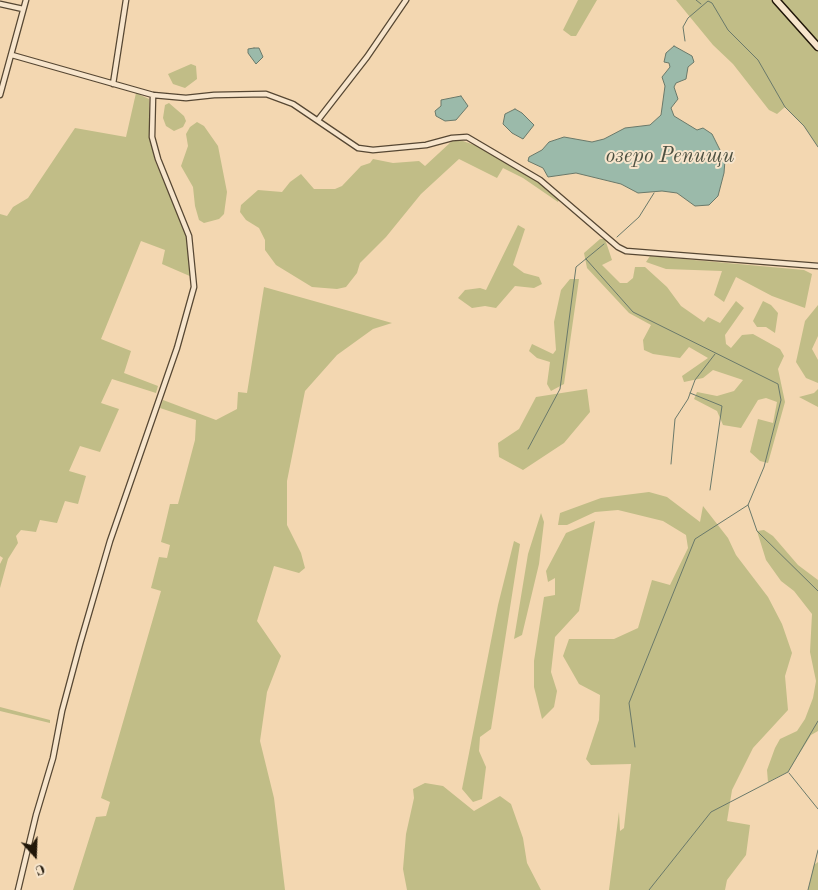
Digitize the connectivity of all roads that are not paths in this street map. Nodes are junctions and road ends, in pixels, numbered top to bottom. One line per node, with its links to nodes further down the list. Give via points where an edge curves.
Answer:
1 (26, 0): 6 (street)
2 (126, 0): 9 (street)
3 (406, 0): 12 (street, via 367,58)
4 (776, 0): 7 (main road)
5 (0, 4): 6 (street)
6 (23, 9): 8 (street)
7 (818, 47)
8 (12, 55): 9 (street); 10 (street)
9 (113, 84): 11 (street)
10 (0, 95)
11 (153, 95): 12 (street, via 186,98 266,94 285,100); 14 (street, via 152,137 189,236 194,287 110,541 62,711)
12 (318, 120): 13 (street, via 358,148 373,150 467,137 540,180 618,248 626,251)
13 (818, 266)
14 (18, 890)

